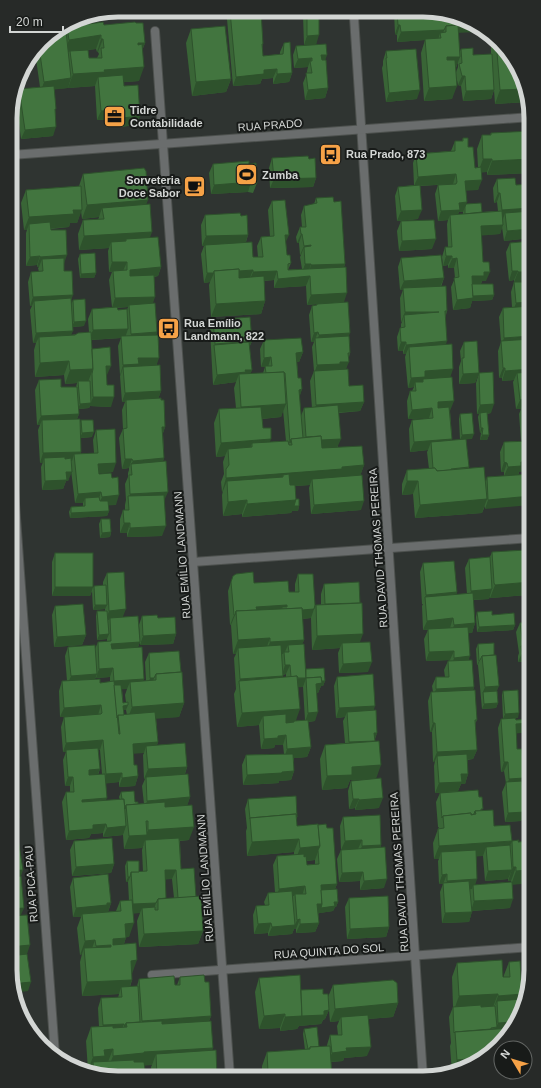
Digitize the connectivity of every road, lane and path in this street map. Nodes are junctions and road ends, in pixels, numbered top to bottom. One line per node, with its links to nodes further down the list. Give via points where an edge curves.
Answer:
1 (354, 17): 4 (street, RUA DAVID THOMAS PEREIRA)
2 (155, 31): 5 (street, RUA EMÍLIO LANDMANN)
3 (524, 117): 4 (street, RUA PRADO)
4 (362, 129): 5 (street, RUA PRADO); 9 (street, RUA DAVID THOMAS PEREIRA)
5 (164, 144): 6 (street, RUA PRADO); 10 (street, RUA EMÍLIO LANDMANN)
6 (17, 155)
7 (524, 538): 9 (street)
8 (17, 542): 15 (street, RUA PICA-PAU)
9 (389, 548): 10 (street); 12 (street, RUA DAVID THOMAS PEREIRA)
10 (193, 562): 13 (street, RUA EMÍLIO LANDMANN)
11 (524, 948): 12 (street, RUA QUINTA DO SOL)
12 (415, 956): 13 (street, RUA QUINTA DO SOL); 17 (street, RUA DAVID THOMAS PEREIRA)
13 (222, 970): 14 (street, RUA QUINTA DO SOL); 16 (street, RUA EMÍLIO LANDMANN)
14 (152, 975)
15 (54, 1048)
16 (230, 1071)
17 (423, 1071)

